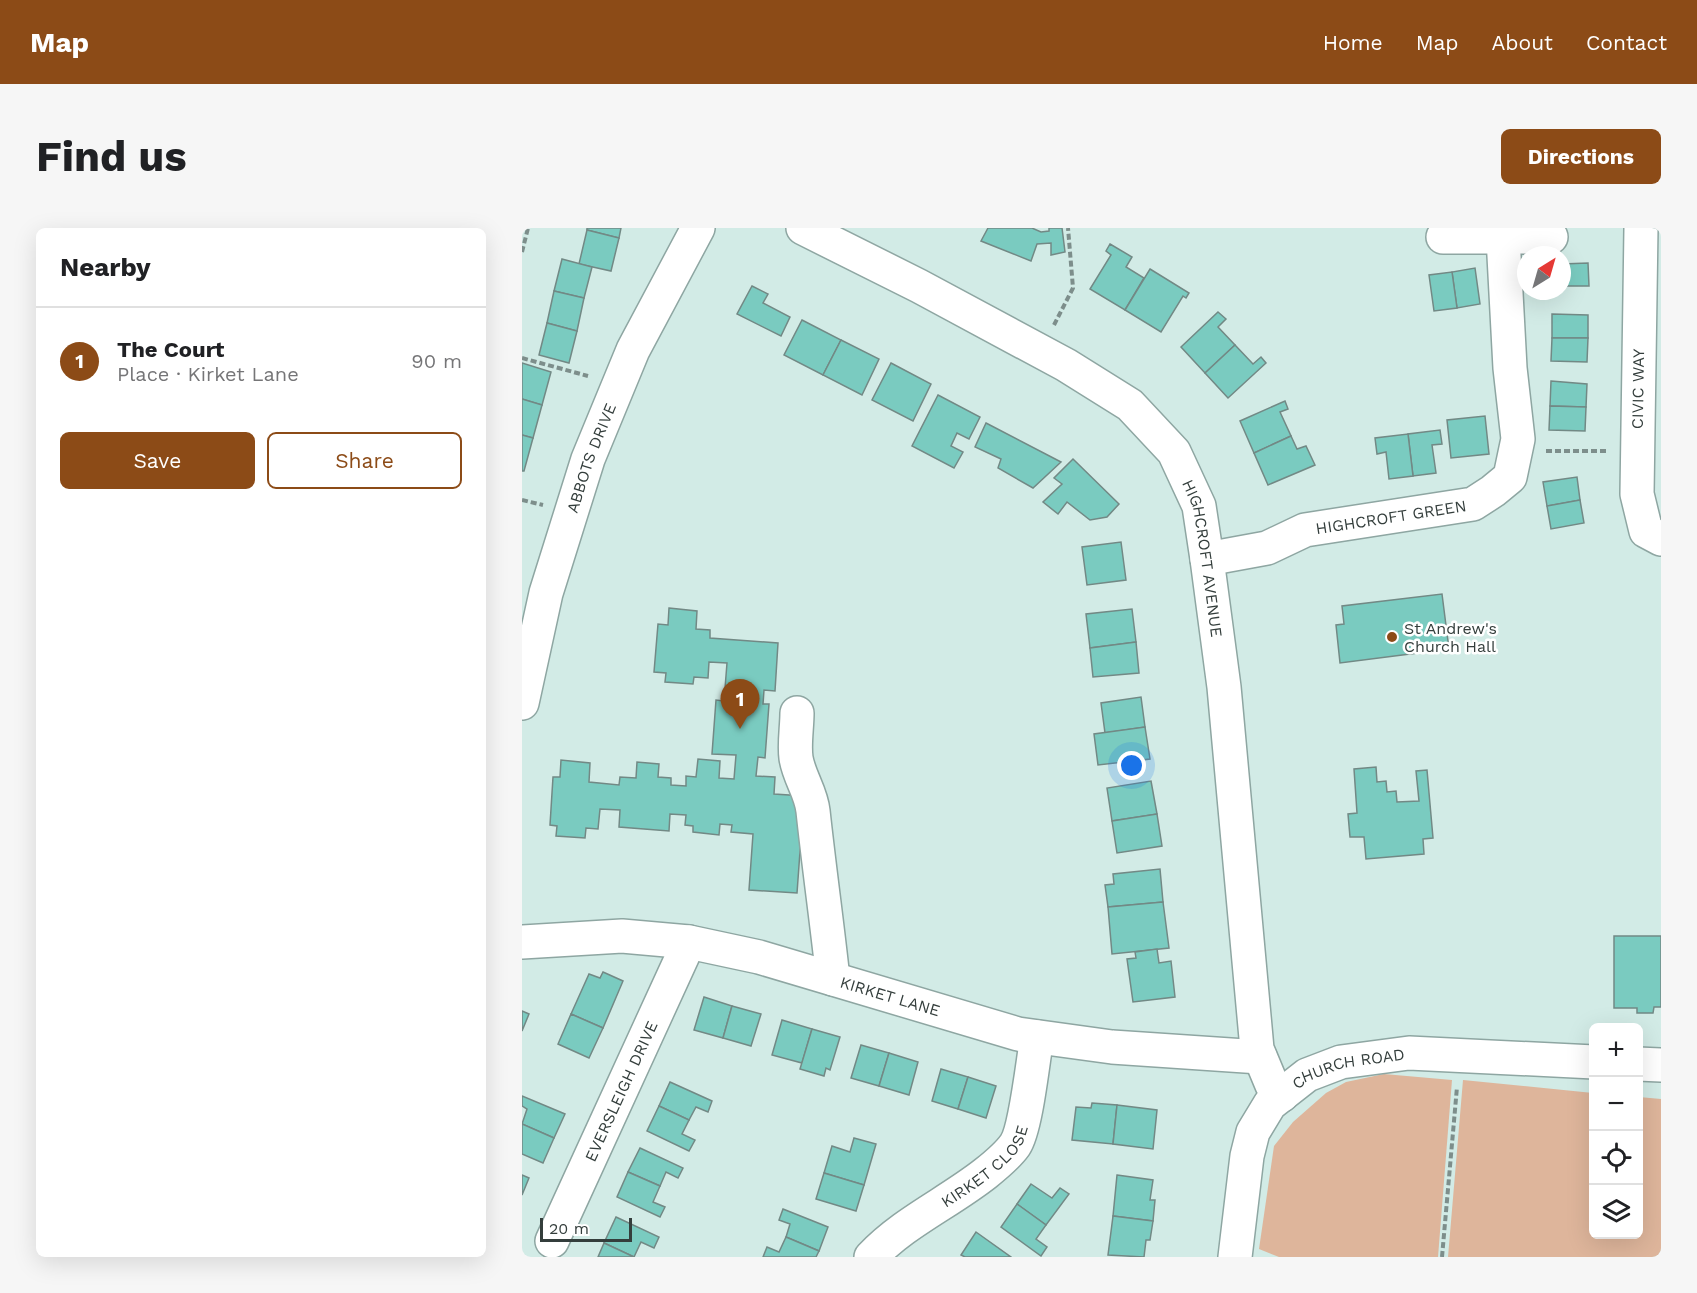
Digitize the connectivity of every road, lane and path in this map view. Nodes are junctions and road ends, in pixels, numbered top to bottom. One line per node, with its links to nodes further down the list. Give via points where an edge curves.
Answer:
1 (528, 228): 9 (path)
2 (698, 228): 17 (street, ABBOTS DRIVE, via 633,350 588,459)
3 (802, 228): 10 (street, HIGHCROFT AVENUE)
4 (1068, 228): 10 (path, via 1073,288)
5 (1648, 231): 14 (street, CIVIC WAY)
6 (1443, 237): 7 (street)
7 (1503, 237): 8 (street); 13 (street, HIGHCROFT GREEN)
8 (1551, 237)
9 (522, 252)
10 (1040, 351): 16 (street, HIGHCROFT AVENUE, via 1130,405 1174,452 1199,506)
11 (522, 358): 12 (path)
12 (599, 378)
13 (1516, 451): 14 (path); 16 (street, HIGHCROFT GREEN, via 1510,477 1473,504 1305,530 1267,548)
14 (1637, 451): 15 (street, CIVIC WAY, via 1637,494 1646,531)
15 (1661, 539)
16 (1207, 559): 25 (street, HIGHCROFT AVENUE, via 1224,687 1254,1027)
17 (529, 637): 18 (street, ABBOTS DRIVE)
18 (522, 703)
19 (797, 712): 22 (street, via 796,757 812,809)
20 (522, 942): 21 (street, KIRKET LANE, via 622,936)
21 (689, 942): 22 (street, KIRKET LANE); 30 (street, EVERSLEIGH DRIVE)
22 (833, 979): 23 (street, KIRKET LANE)
23 (1037, 1037): 25 (street, KIRKET LANE, via 1112,1047); 31 (street, KIRKET CLOSE, via 1016,1144 962,1192 909,1224)
24 (1460, 1056): 26 (street, CHURCH ROAD); 29 (street, CHURCH ROAD, via 1409,1053 1341,1062 1307,1075); 33 (path)
25 (1260, 1057): 29 (street, HIGHCROFT AVENUE, via 1272,1085)
26 (1589, 1062)
27 (1643, 1064): 28 (street)
28 (1661, 1065)
29 (1282, 1095): 32 (street, CHURCH ROAD, via 1270,1104 1253,1132 1246,1156)
30 (552, 1241)
31 (871, 1257)
32 (1235, 1257)
33 (1442, 1257)

